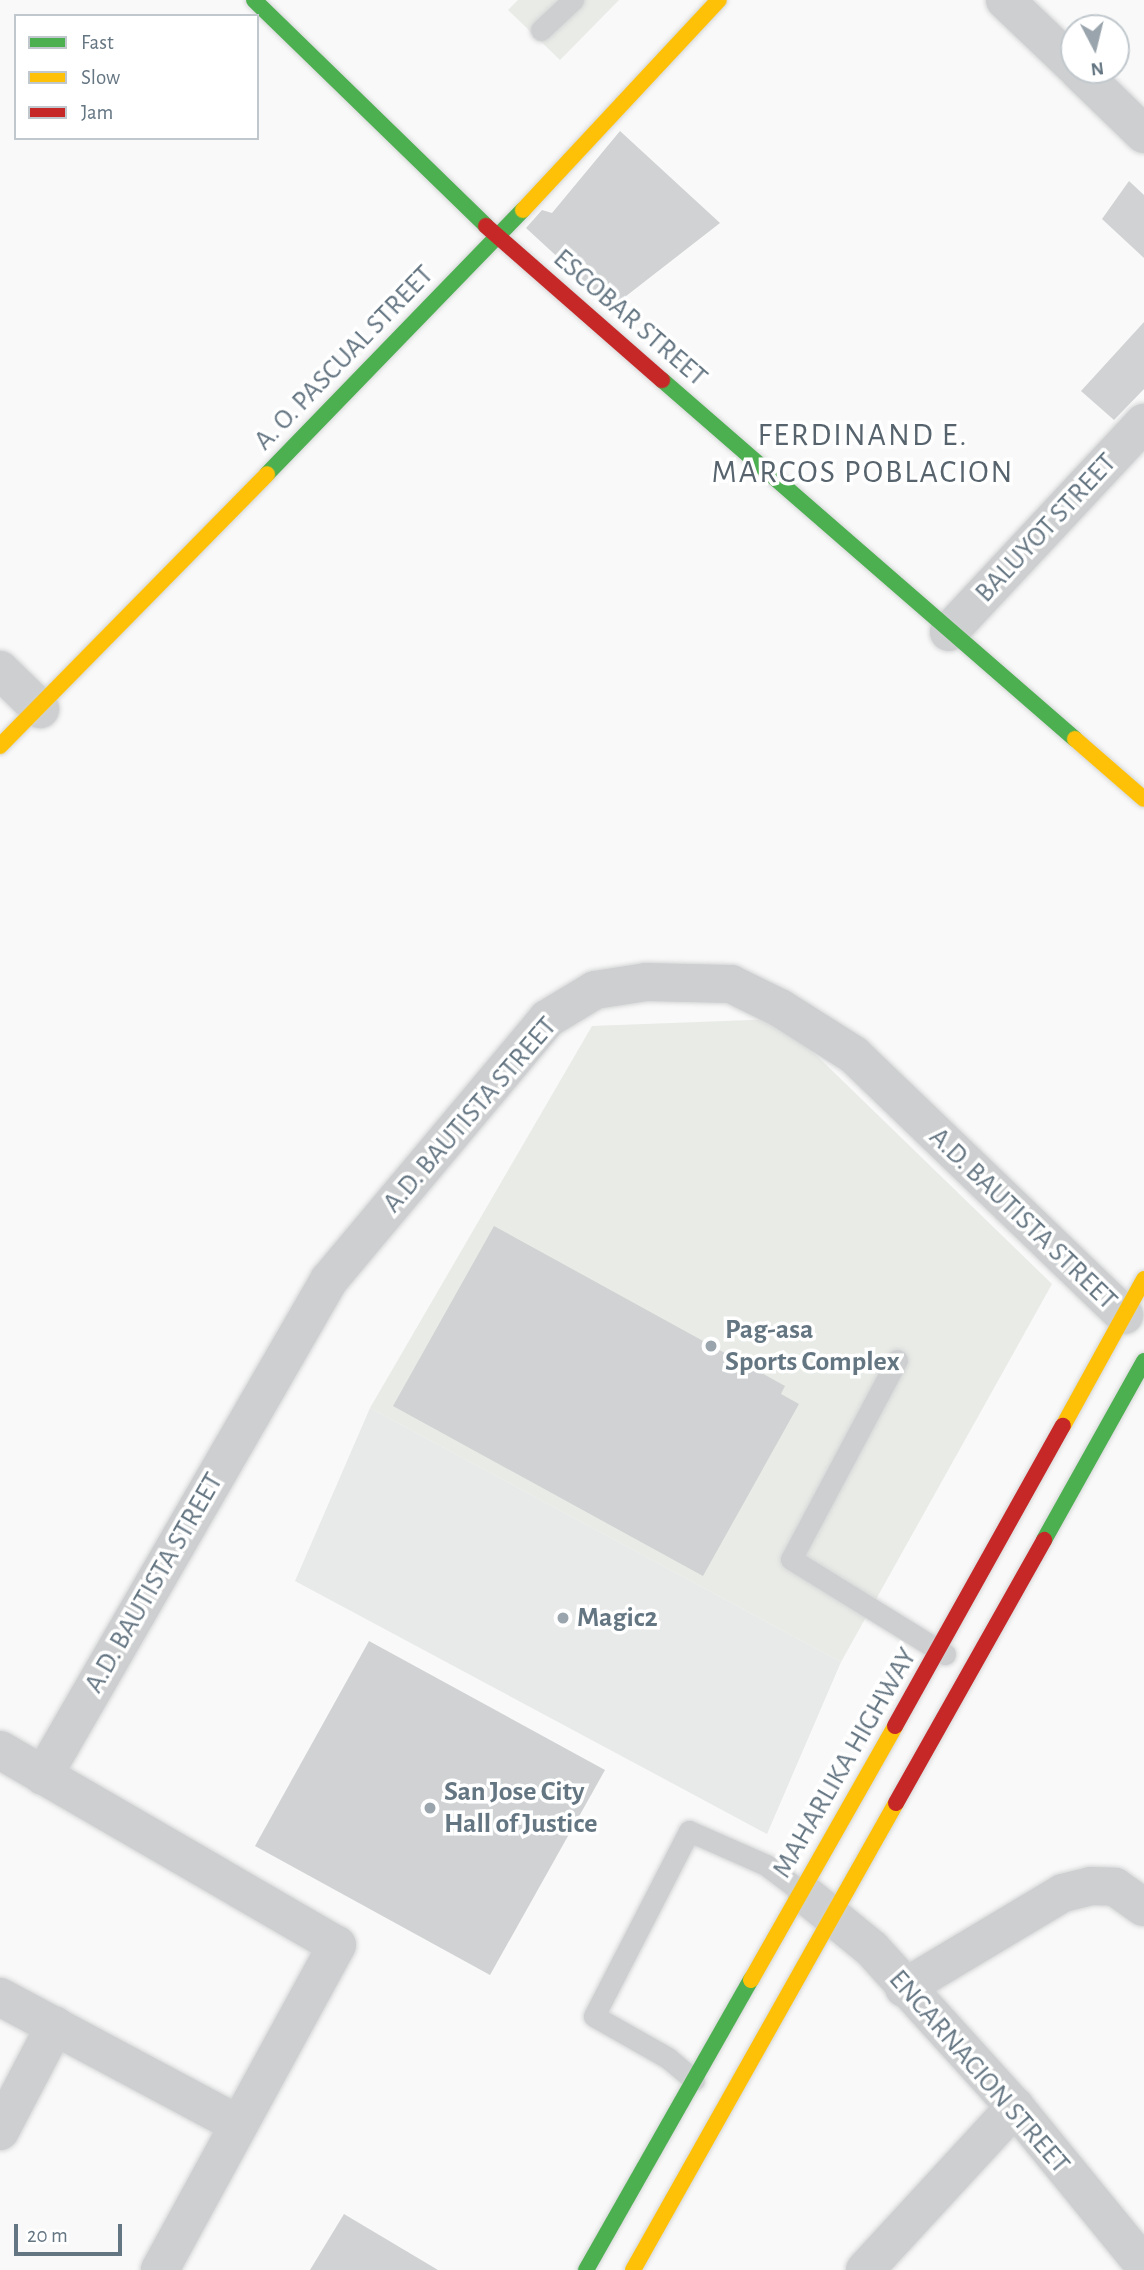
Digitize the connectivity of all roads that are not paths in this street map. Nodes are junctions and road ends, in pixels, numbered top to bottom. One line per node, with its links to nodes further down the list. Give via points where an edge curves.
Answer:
1 (254, 0): 9 (main road, ESCOBAR STREET)
2 (573, 0): 5 (lane)
3 (719, 0): 9 (main road, A. O. PASCUAL STREET)
4 (1005, 0): 6 (street)
5 (541, 30)
6 (1060, 53)
7 (1092, 84): 8 (street)
8 (1144, 134)
9 (498, 237): 11 (main road, ESCOBAR STREET); 13 (main road, A. O. PASCUAL STREET)
10 (1144, 423): 11 (street, BALUYOT STREET)
11 (948, 632): 15 (main road, ESCOBAR STREET)
12 (0, 670): 13 (street)
13 (40, 709): 14 (main road, A. O. PASCUAL STREET)
14 (0, 746)
15 (1144, 799)
16 (1144, 1279): 17 (main road, MAHARLIKA HIGHWAY)
17 (1124, 1315): 20 (main road, MAHARLIKA HIGHWAY); 23 (street, A.D. BAUTISTA STREET, via 854,1055 780,1008 731,984 646,982 595,990 547,1019 329,1280)
18 (897, 1360): 20 (lane, via 791,1559)
19 (1144, 1361): 21 (main road)
20 (939, 1650): 21 (lane); 24 (main road, MAHARLIKA HIGHWAY)
21 (970, 1671): 26 (main road)
22 (0, 1751): 23 (street)
23 (43, 1776): 32 (street, via 337,1945)
24 (802, 1892): 26 (street, ENCARNACION STREET); 30 (main road, MAHARLIKA HIGHWAY); 30 (lane, via 766,1865 689,1831 593,2016 668,2058)
25 (1144, 1907): 27 (street, via 1115,1887 1091,1886 1063,1893)
26 (833, 1915): 27 (street, ENCARNACION STREET, via 872,1949); 37 (main road)
27 (904, 1988): 31 (street, ENCARNACION STREET)
28 (0, 1997): 29 (street)
29 (55, 2026): 32 (street); 33 (street)
30 (694, 2080): 36 (main road, MAHARLIKA HIGHWAY)
31 (1015, 2107): 34 (street, ENCARNACION STREET); 38 (street)
32 (238, 2124): 35 (street)
33 (0, 2131)
34 (1144, 2265)
35 (160, 2270)
36 (586, 2270)
37 (633, 2270)
38 (865, 2270)

